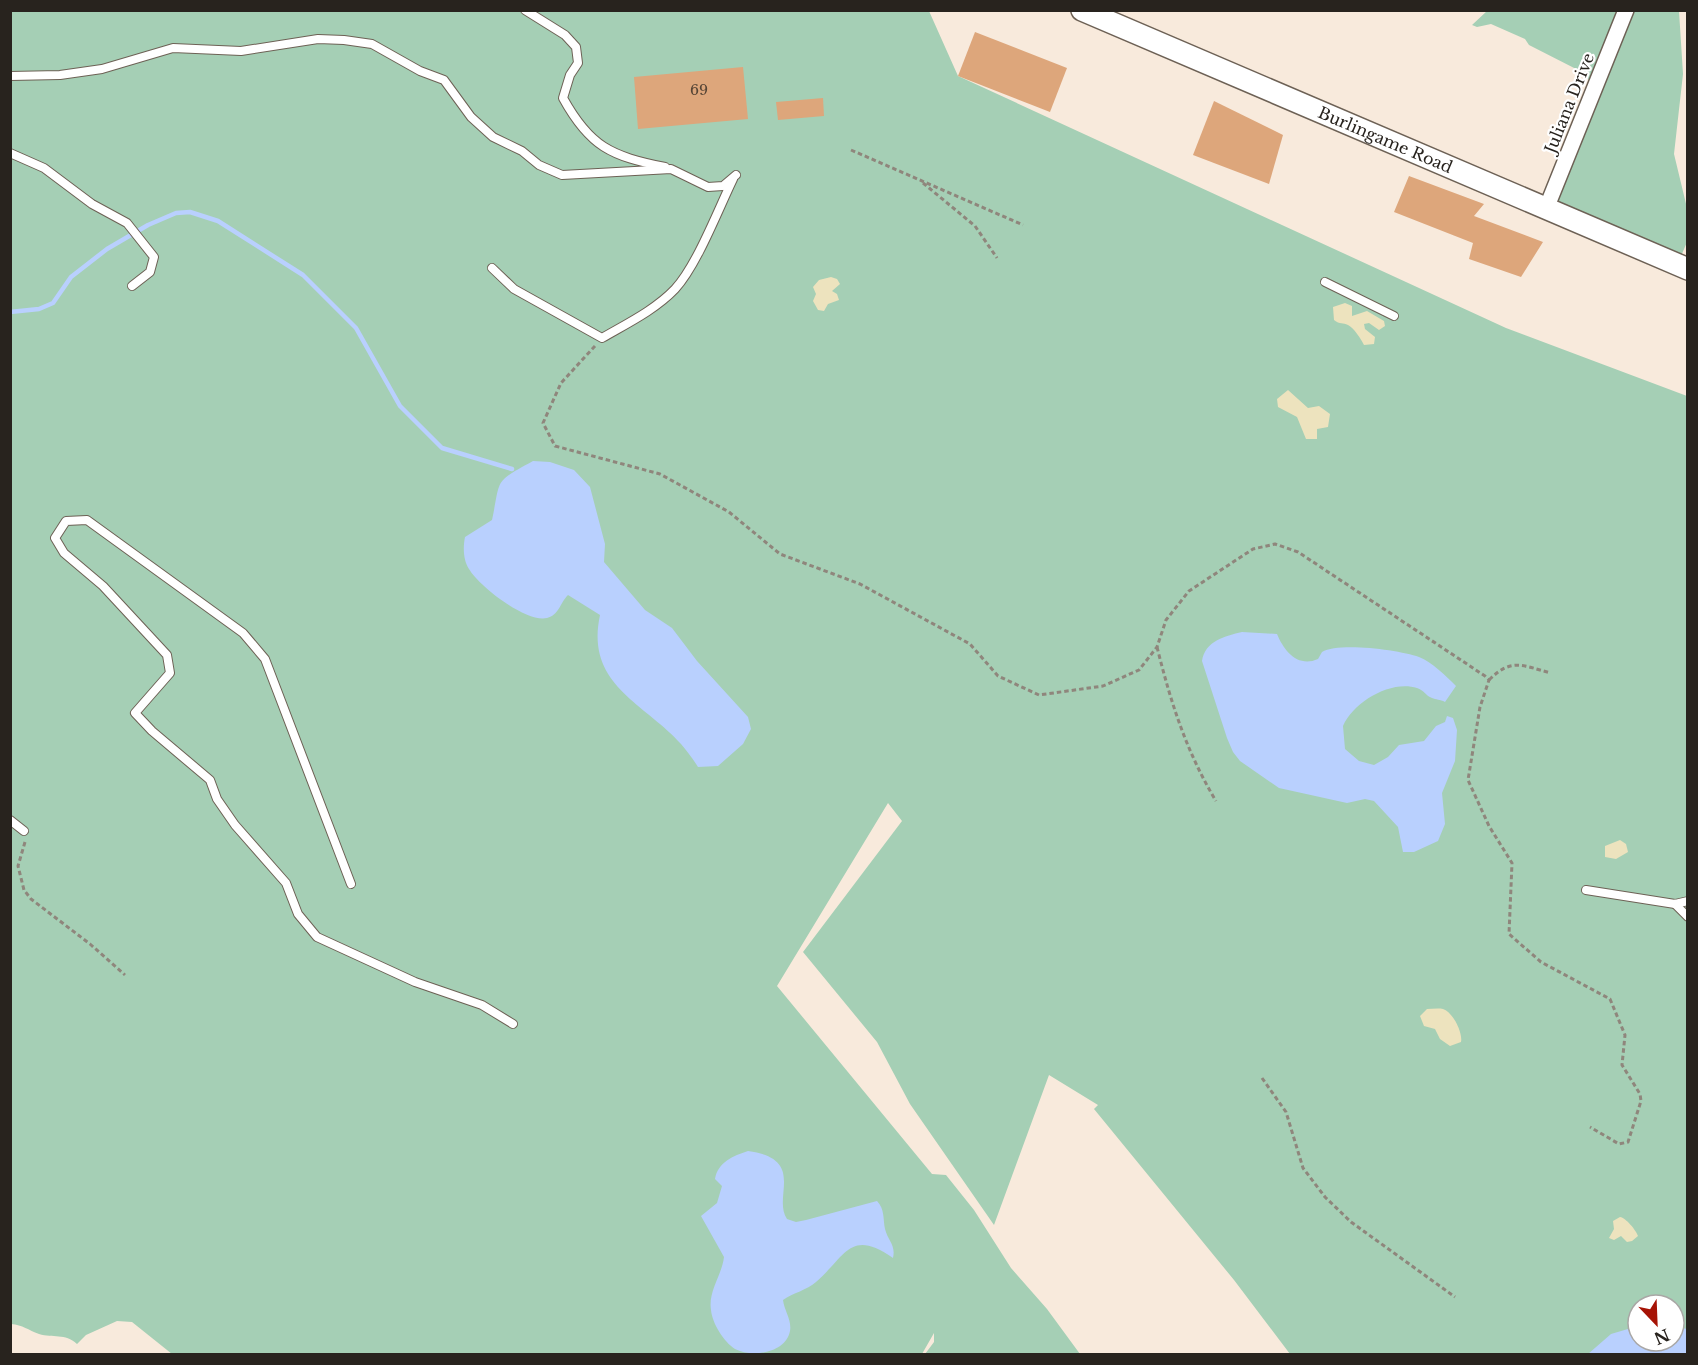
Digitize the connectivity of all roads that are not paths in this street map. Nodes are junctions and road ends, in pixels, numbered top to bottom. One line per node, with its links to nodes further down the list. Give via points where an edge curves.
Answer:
1 (525, 10): 6 (lane, via 565,35 576,47 578,63 563,98 579,126 608,151)
2 (1082, 10): 7 (street, Burlingame Road)
3 (1626, 10): 7 (street, Juliana Drive)
4 (10, 76): 6 (lane, via 102,69 173,48 241,51 318,39 372,44 444,80 471,117 493,137 562,175)
5 (10, 153): 11 (lane, via 44,168 92,204 127,223 154,257 150,272)
6 (671, 169): 8 (lane, via 708,187 723,186 736,175 676,288 602,338 514,289)
7 (1546, 209): 9 (street, Burlingame Road)
8 (492, 268)
9 (1688, 269)
10 (1325, 282): 12 (lane)
11 (132, 286)
12 (1394, 316)
13 (10, 820): 14 (lane)
14 (24, 831)
15 (351, 884): 20 (lane, via 265,659 243,633 87,520 66,521 55,538 64,553 103,586 167,655 170,673 135,713 210,780 217,799 286,883 297,914 317,937 415,982 482,1005)
16 (1586, 890): 18 (lane)
17 (1688, 901): 18 (lane)
18 (1675, 904): 19 (lane)
19 (1688, 917)
20 (513, 1024)

